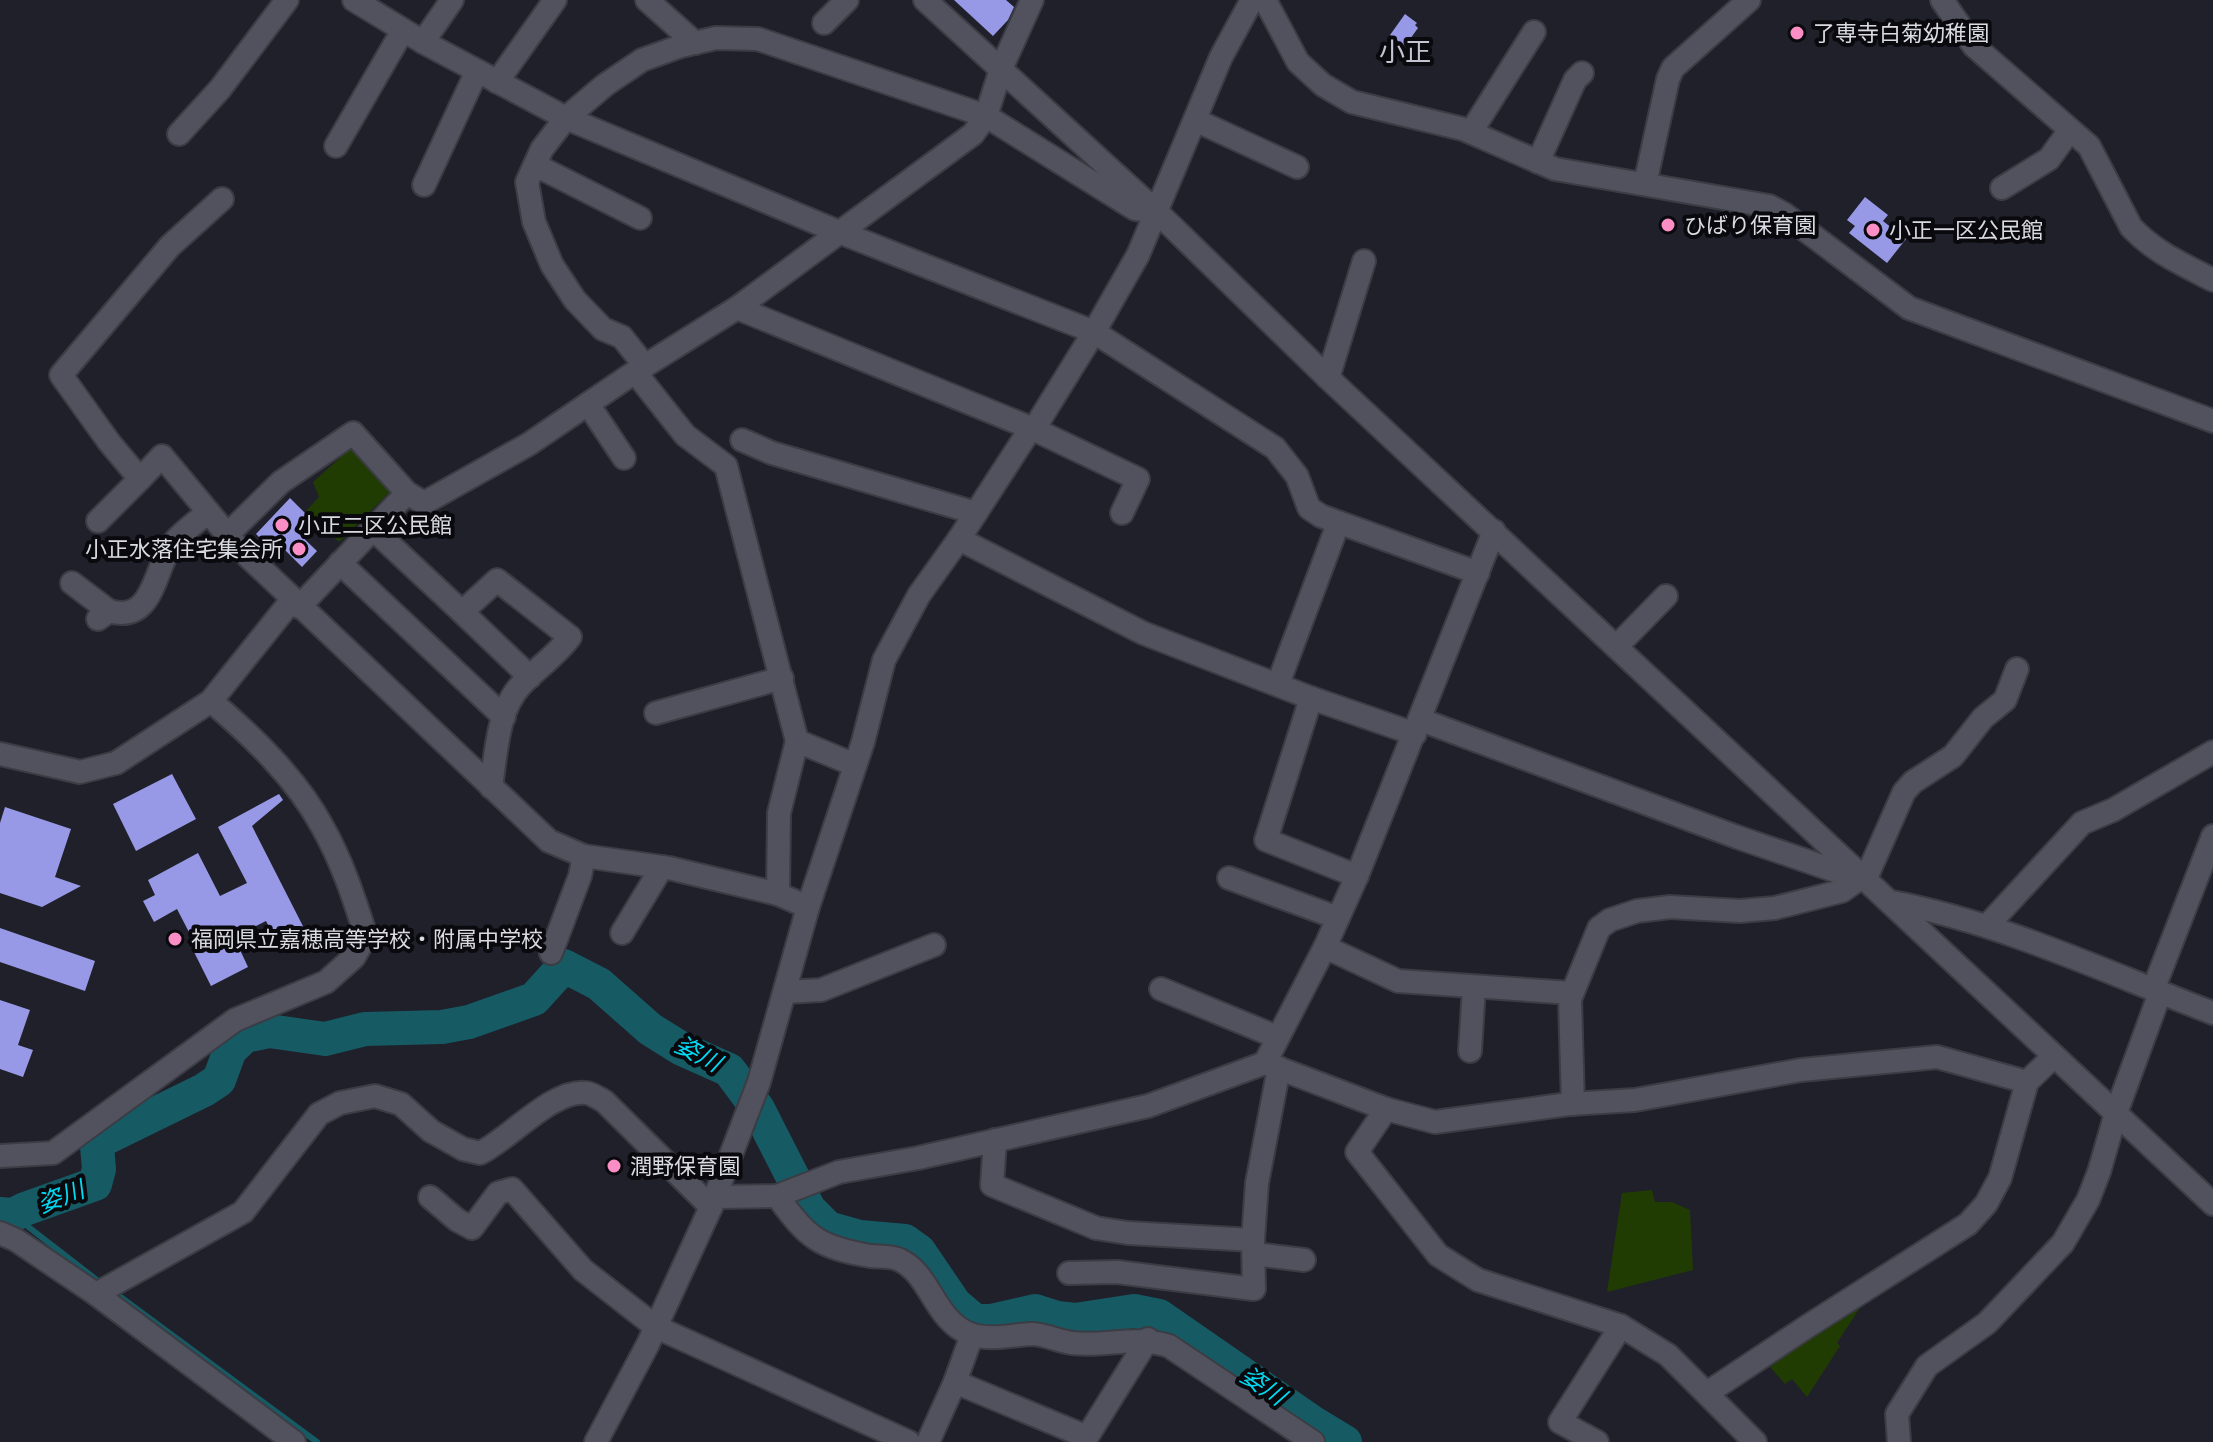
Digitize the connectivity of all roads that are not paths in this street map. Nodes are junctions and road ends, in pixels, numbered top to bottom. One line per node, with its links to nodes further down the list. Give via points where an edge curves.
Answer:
1 (287, 0): 25 (street)
2 (354, 0): 15 (street)
3 (452, 0): 15 (street)
4 (555, 0): 19 (street)
5 (647, 0): 16 (street)
6 (847, 0): 13 (street)
7 (925, 0): 17 (street)
8 (1032, 0): 17 (street)
9 (1252, 0): 22 (street)
10 (1265, 0): 24 (street, via 1298,62 1323,85 1352,102)
11 (1749, 0): 30 (street, via 1673,68)
12 (1942, 0): 23 (street, via 1974,46)
13 (824, 23)
14 (1534, 32): 24 (street)
15 (413, 36): 19 (street); 26 (street)
16 (695, 43): 20 (street, via 758,39); 21 (street, via 642,60)
17 (1001, 69): 20 (street); 34 (street)
18 (1582, 73): 27 (street)
19 (487, 76): 21 (street); 31 (street)
20 (986, 116): 34 (street, via 1135,209); 36 (street, via 973,134)
21 (566, 118): 28 (street); 36 (street)
22 (1195, 120): 29 (street); 34 (street)
23 (2070, 130): 32 (street, via 2049,159); 38 (street, via 2089,146 2141,238)
24 (1471, 132): 27 (street)
25 (179, 134)
26 (336, 146)
27 (1538, 162): 30 (street)
28 (535, 165): 35 (street); 41 (street, via 527,182 534,222 552,265 603,329 622,337)
29 (1297, 167)
30 (1645, 184): 44 (street, via 1769,206 1909,308)
31 (424, 185)
32 (2002, 188)
33 (222, 199): 48 (street, via 170,246 61,375)
34 (1157, 212): 40 (street); 42 (street)
35 (640, 218)
36 (839, 232): 39 (street); 40 (street)
37 (1364, 261): 42 (street)
38 (2213, 280)
39 (737, 308): 41 (street); 45 (street)
40 (1094, 332): 45 (street); 54 (street, via 1275,448 1297,476 1309,508)
41 (640, 369): 43 (street); 68 (street, via 685,435 726,466)
42 (1328, 378): 56 (street)
43 (588, 404): 47 (street); 49 (street, via 424,503)
44 (2213, 421)
45 (1031, 428): 51 (street); 52 (street, via 1138,479)
46 (742, 440): 51 (street)
47 (624, 458)
48 (140, 479): 50 (street, via 162,456); 53 (street)
49 (407, 493): 55 (street); 57 (street, via 353,433 281,482)
50 (208, 512): 57 (street); 61 (street, via 171,546 156,585 141,606 103,615)
51 (976, 513): 58 (street)
52 (1122, 513)
53 (98, 521)
54 (1338, 524): 60 (street); 69 (street)
55 (373, 529): 59 (street); 64 (street)
56 (1494, 531): 60 (street); 65 (street)
57 (227, 535): 63 (street)
58 (959, 539): 69 (street, via 1143,633); 78 (street, via 919,595 884,660)
59 (340, 563): 63 (street); 73 (street)
60 (1478, 573): 74 (street)
61 (72, 583)
62 (1666, 596): 65 (street)
63 (295, 604): 71 (street); 79 (street)
64 (462, 612): 67 (street); 67 (street, via 497,580 570,637)
65 (1617, 646): 85 (street)
66 (2017, 669): 85 (street, via 2005,700 1953,756 1904,792)
67 (530, 677): 73 (street, via 514,694)
68 (782, 678): 72 (street); 75 (street)
69 (1278, 684): 70 (street)
70 (1311, 698): 74 (street); 83 (street, via 1266,840)
71 (211, 701): 77 (street, via 116,763 80,772); 110 (street, via 245,731 321,824 345,873 366,936 354,957 326,982 235,1020 53,1153)
72 (656, 713)
73 (504, 717): 79 (street)
74 (1418, 727): 83 (street); 85 (street)
75 (797, 741): 78 (street); 86 (street, via 779,813)
76 (2213, 752): 90 (street, via 2082,823)
77 (0, 754)
78 (855, 765): 88 (street)
79 (491, 787): 81 (street, via 549,841)
80 (2213, 836): 98 (street)
81 (584, 856): 82 (street); 94 (street)
82 (662, 867): 86 (street); 91 (street)
83 (1357, 876): 89 (street)
84 (1229, 878): 89 (street)
85 (1863, 878): 87 (street); 99 (street, via 1842,891 1775,908 1670,907 1610,920 1599,928)
86 (778, 894): 88 (street)
87 (1892, 902): 90 (street); 103 (street)
88 (808, 907): 97 (street)
89 (1338, 918): 93 (street)
90 (1987, 926): 98 (street)
91 (622, 933)
92 (934, 945): 97 (street, via 821,990)
93 (1325, 947): 95 (street, via 1398,981); 101 (street)
94 (551, 953)
95 (1474, 987): 99 (street); 102 (street)
96 (1161, 989): 101 (street)
97 (785, 992): 113 (street, via 759,1082)
98 (2156, 992): 100 (street); 108 (street)
99 (1572, 993): 106 (street)
100 (2213, 1013)
101 (1277, 1037): 104 (street)
102 (1470, 1051)
103 (2054, 1056): 105 (street); 108 (street)
104 (1272, 1065): 107 (street); 109 (street, via 1148,1106); 116 (street)
105 (2027, 1082): 106 (street, via 1937,1057 1801,1070 1635,1100); 125 (street, via 2000,1178 1968,1224)
106 (1573, 1104): 107 (street, via 1435,1122)
107 (1386, 1109): 120 (street, via 1357,1152 1438,1255 1478,1280)
108 (2116, 1113): 114 (street); 134 (street, via 2088,1200 2063,1243 1987,1323 1927,1366 1897,1414)
109 (995, 1140): 111 (street, via 839,1172); 116 (street, via 992,1185 1096,1228)
110 (0, 1156)
111 (777, 1196): 113 (street); 122 (street, via 818,1242 899,1259 952,1324)
112 (430, 1197): 121 (street, via 472,1228 498,1193 512,1189 583,1270)
113 (713, 1202): 119 (street, via 589,1093 559,1098 480,1153 431,1131 401,1104 375,1096 340,1103 319,1114 243,1212); 121 (street)
114 (2213, 1204)
115 (0, 1233): 119 (street)
116 (1254, 1247): 117 (street); 118 (street, via 1254,1289 1117,1272)
117 (1304, 1260)
118 (1069, 1273)
119 (96, 1294): 126 (street)
120 (1621, 1326): 125 (street, via 1668,1355); 132 (street, via 1560,1422)
121 (656, 1327): 128 (street); 129 (street)
122 (972, 1335): 123 (street, via 1032,1334 1098,1344); 124 (street)
123 (1148, 1339): 124 (street, via 1087,1437); 131 (street, via 1169,1346)
124 (955, 1382): 130 (street)
125 (1707, 1393): 133 (street)
126 (266, 1433): 127 (street)
127 (294, 1442)
128 (596, 1442)
129 (909, 1442)
130 (928, 1442)
131 (1313, 1442)
132 (1597, 1442)
133 (1755, 1442)
134 (1899, 1442)

